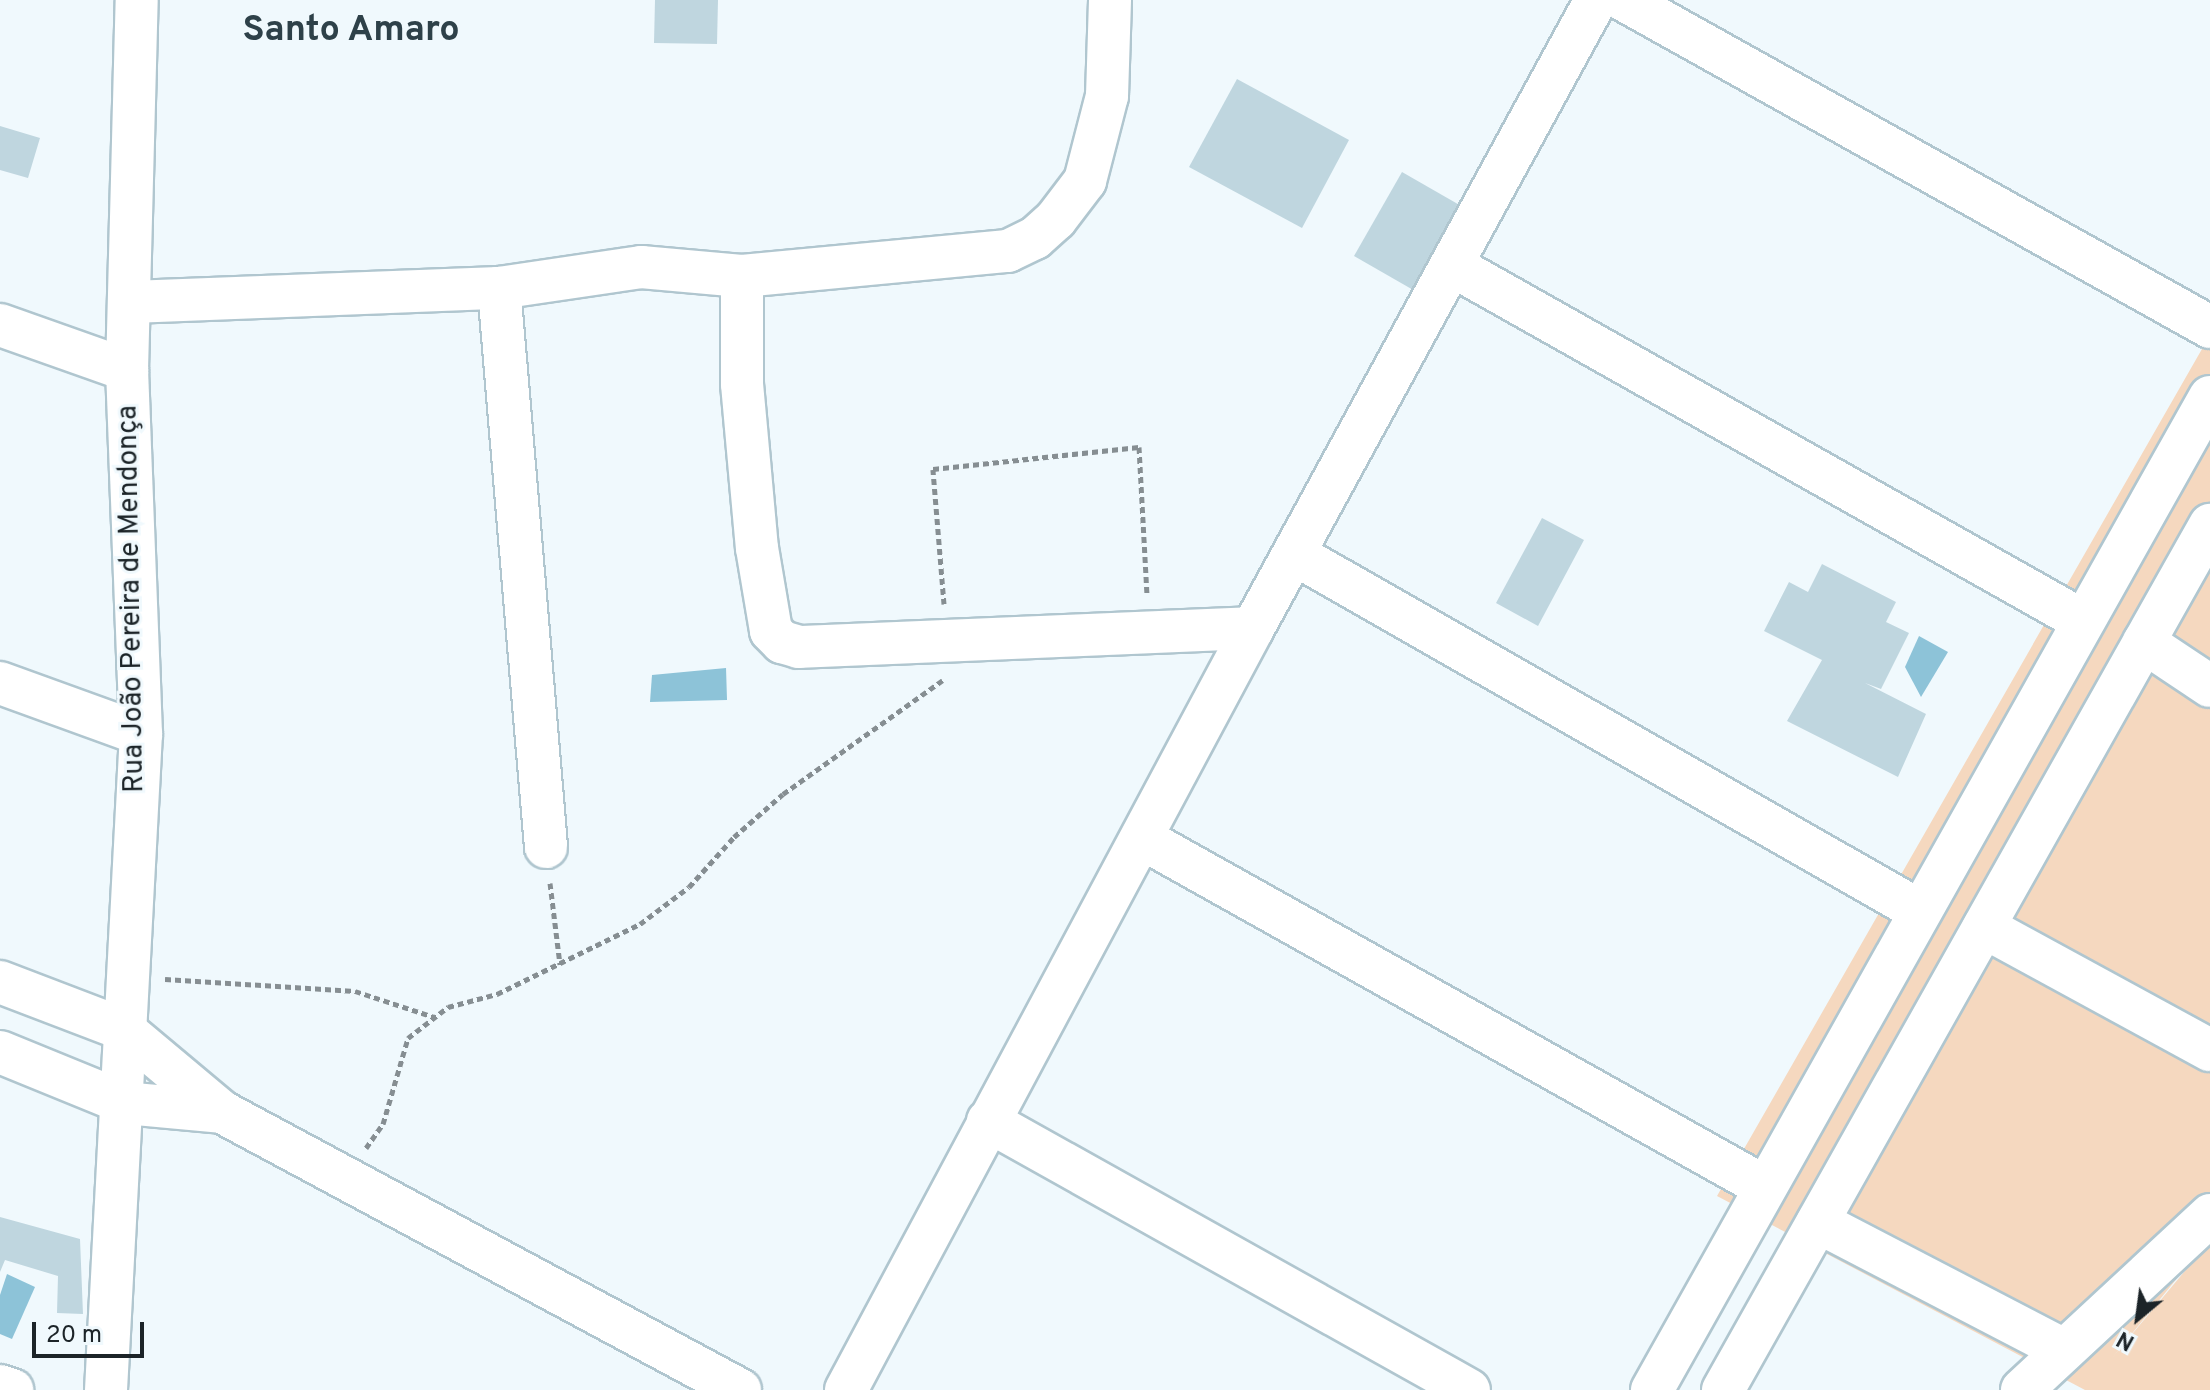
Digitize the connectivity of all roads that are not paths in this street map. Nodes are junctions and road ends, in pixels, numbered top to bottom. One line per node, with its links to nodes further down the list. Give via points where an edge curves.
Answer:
1 (137, 0): 8 (street, Rua João Pereira de Mendonça)
2 (1110, 0): 6 (street, via 1111,49 1097,148 1085,181 1035,238 1008,251 965,258)
3 (1596, 0): 5 (street)
4 (1624, 0): 10 (street)
5 (1453, 266): 14 (street); 15 (street)
6 (742, 276): 7 (street, via 641,267); 16 (street, via 742,384 757,548 771,631 799,647 952,655 1149,632)
7 (499, 288): 8 (street); 22 (street)
8 (131, 302): 11 (street, Rua João Pereira de Mendonça)
9 (0, 325): 11 (street)
10 (2210, 327)
11 (127, 370): 20 (street, Rua João Pereira de Mendonça)
12 (2210, 397): 15 (street)
13 (2210, 525): 17 (street)
14 (1296, 555): 16 (street); 23 (street)
15 (2083, 621): 23 (street)
16 (1253, 628): 21 (street)
17 (2144, 642): 19 (street); 24 (street)
18 (0, 683): 20 (street)
19 (2210, 686)
20 (141, 734): 26 (street, Rua João Pereira de Mendonça)
21 (1143, 839): 31 (street); 32 (street)
22 (546, 847)
23 (1918, 910): 32 (street)
24 (1984, 927): 27 (street); 34 (street)
25 (0, 982): 26 (street)
26 (123, 1029): 29 (street, Rua João Pereira de Mendonça); 30 (street)
27 (2210, 1050)
28 (0, 1052): 29 (street)
29 (125, 1103): 30 (street); 38 (street, Rua João Pereira de Mendonça)
30 (222, 1112): 39 (street)
31 (988, 1121): 40 (street); 41 (street)
32 (1763, 1186): 42 (street)
33 (2210, 1215): 35 (street)
34 (1818, 1222): 35 (street); 43 (street)
35 (2062, 1349): 44 (street)
36 (0, 1386): 37 (street)
37 (12, 1390)
38 (106, 1390)
39 (740, 1390)
40 (846, 1390)
41 (1469, 1390)
42 (1652, 1390)
43 (1723, 1390)
44 (2022, 1390)

